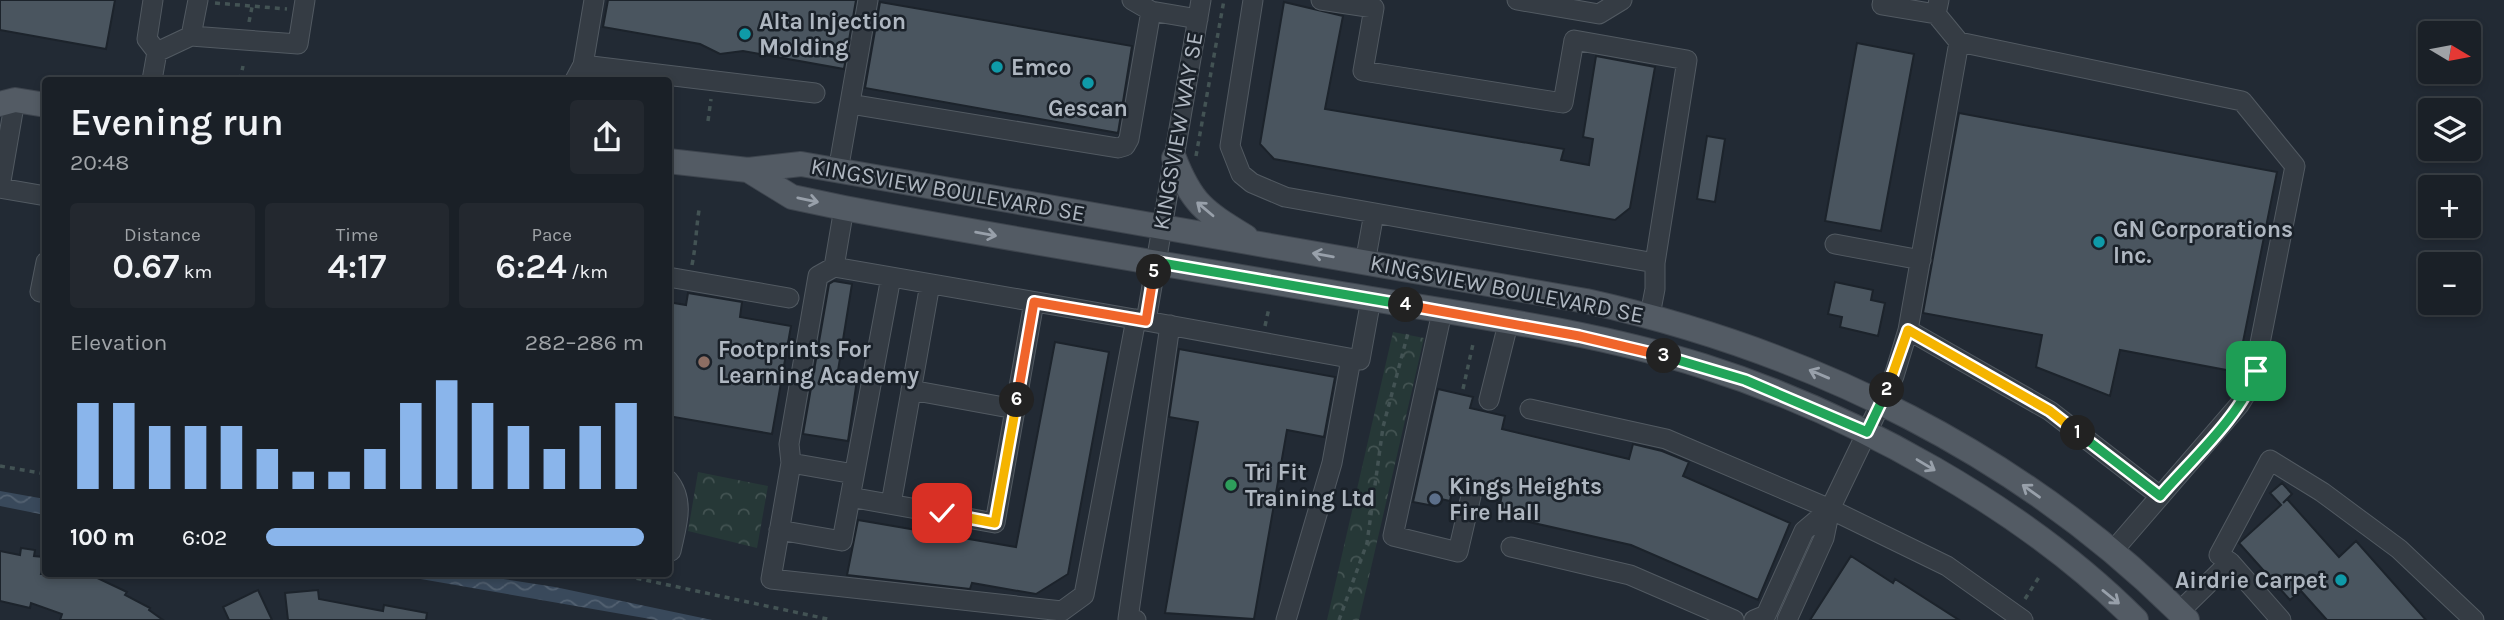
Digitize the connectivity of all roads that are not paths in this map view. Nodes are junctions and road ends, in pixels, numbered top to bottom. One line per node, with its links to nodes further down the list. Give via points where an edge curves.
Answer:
1 (153, 0): 17 (street, via 147,39)
2 (594, 0): 18 (street)
3 (868, 0): 25 (street)
4 (1132, 0): 14 (street)
5 (1253, 0): 33 (street, via 1231,127 1230,146 1241,174 1285,197)
6 (1321, 0): 40 (street, via 1374,8 1363,71 1563,103 1574,40 1687,60)
7 (1622, 0): 10 (street, via 1599,14)
8 (1883, 0): 12 (street, via 1882,5)
9 (198, 1): 15 (street)
10 (1526, 1)
11 (304, 5): 15 (street, via 298,44)
12 (1938, 7): 16 (street)
13 (1199, 10): 14 (street); 26 (street, KINGSVIEW WAY SE)
14 (1151, 11): 25 (street, via 1125,146)
15 (191, 36): 17 (street)
16 (1959, 42): 37 (street); 67 (street, via 2242,101 2295,166 2252,384)
17 (157, 52): 19 (street)
18 (579, 73): 20 (street)
19 (153, 77)
20 (626, 77)
21 (672, 81): 22 (street)
22 (815, 93)
23 (5, 98): 24 (main road); 30 (street)
24 (42, 104)
25 (850, 104): 29 (street)
26 (1184, 159): 34 (street, KINGSVIEW WAY SE); 35 (main road, one-way to 26, via 1186,190)
27 (672, 161): 28 (main road, KINGSVIEW BOULEVARD SE)
28 (748, 170): 29 (main road, KINGSVIEW BOULEVARD SE, via 801,164); 32 (main road, KINGSVIEW BOULEVARD SE, one-way to 32, via 792,197)
29 (838, 171): 34 (main road, KINGSVIEW BOULEVARD SE)
30 (0, 188): 31 (street)
31 (42, 195)
32 (844, 208): 38 (main road, KINGSVIEW BOULEVARD SE, one-way to 38); 41 (street)
33 (1374, 213): 39 (street); 40 (street)
34 (1162, 228): 35 (main road, KINGSVIEW BOULEVARD SE); 38 (street, KINGSVIEW WAY SE)
35 (1255, 243): 39 (main road, KINGSVIEW BOULEVARD SE, one-way to 35)
36 (1835, 244): 37 (street)
37 (1921, 260): 55 (street)
38 (1156, 262): 48 (main road, KINGSVIEW BOULEVARD SE); 52 (street, KINGSVIEW WAY SE)
39 (1365, 262): 51 (main road, KINGSVIEW BOULEVARD SE)
40 (1654, 263): 51 (street)
41 (834, 267): 43 (street); 63 (street, via 818,276 789,444)
42 (675, 271): 47 (street)
43 (891, 277): 45 (street); 64 (street)
44 (42, 282): 46 (street)
45 (930, 284): 49 (street); 57 (street)
46 (40, 292)
47 (789, 298)
48 (1371, 299): 50 (main road, KINGSVIEW BOULEVARD SE); 56 (street, via 1360,360)
49 (1034, 302): 52 (street); 60 (street)
50 (1442, 312): 53 (main road, KINGSVIEW BOULEVARD SE); 66 (street, via 1393,536 1458,552)
51 (1650, 315): 59 (main road, KINGSVIEW BOULEVARD SE, one-way to 51, via 1773,354)
52 (1141, 320): 54 (street); 71 (street, KINGSVIEW WAY SE, via 1084,595 1062,611 771,579)
53 (1508, 324): 58 (street); 62 (main road, KINGSVIEW BOULEVARD SE, via 1700,365)
54 (1170, 325): 56 (street); 78 (street, via 1128,619)
55 (1908, 330): 59 (street); 67 (street, via 2050,411)
56 (1351, 359): 79 (street, via 1332,463)
57 (911, 390): 60 (street); 69 (street)
58 (1489, 400)
59 (1881, 401): 62 (street); 74 (main road, KINGSVIEW BOULEVARD SE, one-way to 59, via 2023,485)
60 (1015, 409): 69 (street, via 995,523)
61 (1530, 410): 70 (street, via 1666,439)
62 (1867, 432): 70 (street); 83 (main road, KINGSVIEW BOULEVARD SE, one-way to 83, via 2027,530)
63 (791, 463): 64 (street); 71 (street)
64 (854, 474): 68 (street)
65 (672, 485): 72 (street, via 680,509)
66 (1471, 496)
67 (2160, 496): 74 (street)
68 (850, 497): 69 (street); 71 (street, via 842,541)
69 (891, 504)
70 (1830, 509): 77 (street, via 1947,566); 81 (street, via 1804,531 1766,615); 82 (street, via 1824,538)
71 (779, 530)
72 (672, 546)
73 (1511, 547): 80 (street, via 1630,575)
74 (2112, 552): 76 (main road, KINGSVIEW BOULEVARD SE)
75 (2230, 562): 76 (street); 84 (street); 85 (street, via 2219,555 2270,460 2399,549)
76 (2183, 616)
77 (2019, 617)
78 (1136, 620)
79 (1286, 620)
80 (1734, 620)
81 (1754, 620)
82 (1787, 620)
83 (2136, 620)
84 (2281, 620)
85 (2474, 620)

